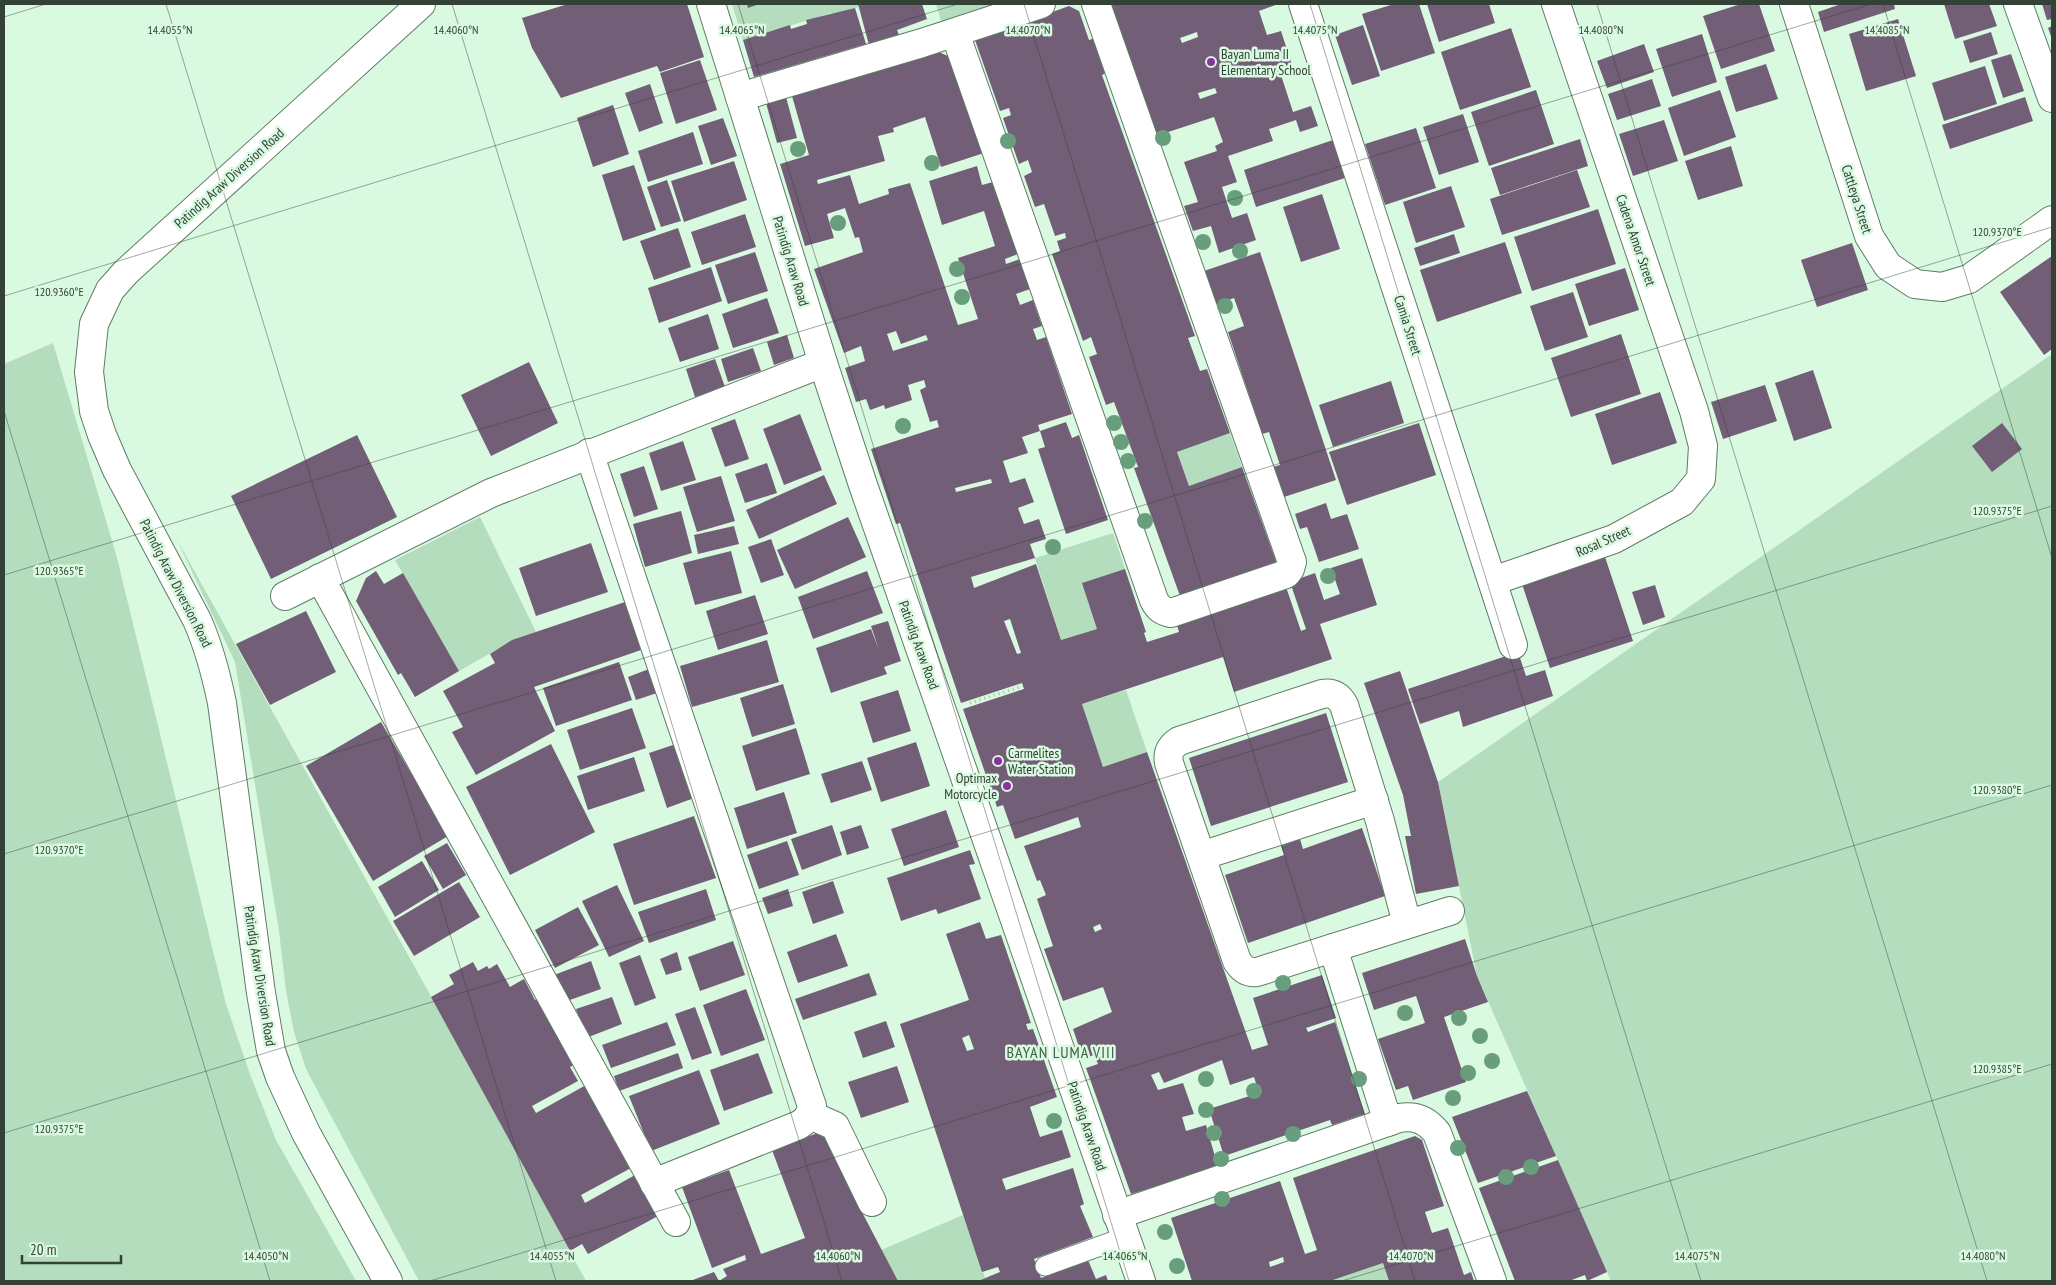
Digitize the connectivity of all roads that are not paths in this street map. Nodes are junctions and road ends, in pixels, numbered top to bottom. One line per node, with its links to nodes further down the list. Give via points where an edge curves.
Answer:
1 (421, 4): 32 (street, Patindig Araw Diversion Road, via 118,280 104,300 94,324 89,372 94,411 102,435 117,470 197,620 216,673 261,993 274,1059 306,1133)
2 (710, 4): 10 (street, Patindig Araw Road)
3 (1041, 4): 9 (street)
4 (1096, 4): 9 (street, via 1291,556 1290,569 1286,574 1170,613 1163,612 1154,600)
5 (1303, 4): 17 (street, Camia Street)
6 (1556, 4): 15 (street, Cadena Amor Street, via 1694,410 1703,446)
7 (1794, 4): 12 (street, Cattleya Street, via 1869,236 1888,266 1915,284 1942,287 1970,279)
8 (2018, 4): 11 (street)
9 (955, 33): 10 (street)
10 (740, 97): 13 (street, Patindig Araw Road)
11 (2052, 98)
12 (2052, 220)
13 (823, 363): 14 (street); 30 (street, Patindig Araw Road)
14 (589, 453): 16 (street, via 478,498); 25 (street, via 811,1098)
15 (1701, 479): 17 (street, Rosal Street, via 1682,502 1614,539)
16 (320, 578): 18 (street); 27 (street)
17 (1493, 581): 19 (street, Camia Street)
18 (285, 596)
19 (1513, 646)
20 (1374, 800): 21 (street); 21 (street, via 1344,705 1336,695 1329,693 1313,697 1179,741 1170,750 1169,764); 23 (street)
21 (1201, 856): 24 (street, via 1237,961 1245,970 1257,972)
22 (1450, 911): 23 (street)
23 (1407, 924): 24 (street)
24 (1333, 948): 26 (street)
25 (810, 1115): 27 (street, via 799,1125); 28 (street, via 835,1126)
26 (1388, 1122): 30 (street); 34 (street, via 1407,1116 1416,1118 1437,1133)
27 (654, 1182): 29 (street)
28 (872, 1202)
29 (676, 1222)
30 (1121, 1226): 31 (lane); 33 (street, Patindig Araw Road)
31 (1045, 1266)
32 (388, 1281)
33 (1140, 1281)
34 (1492, 1281)

